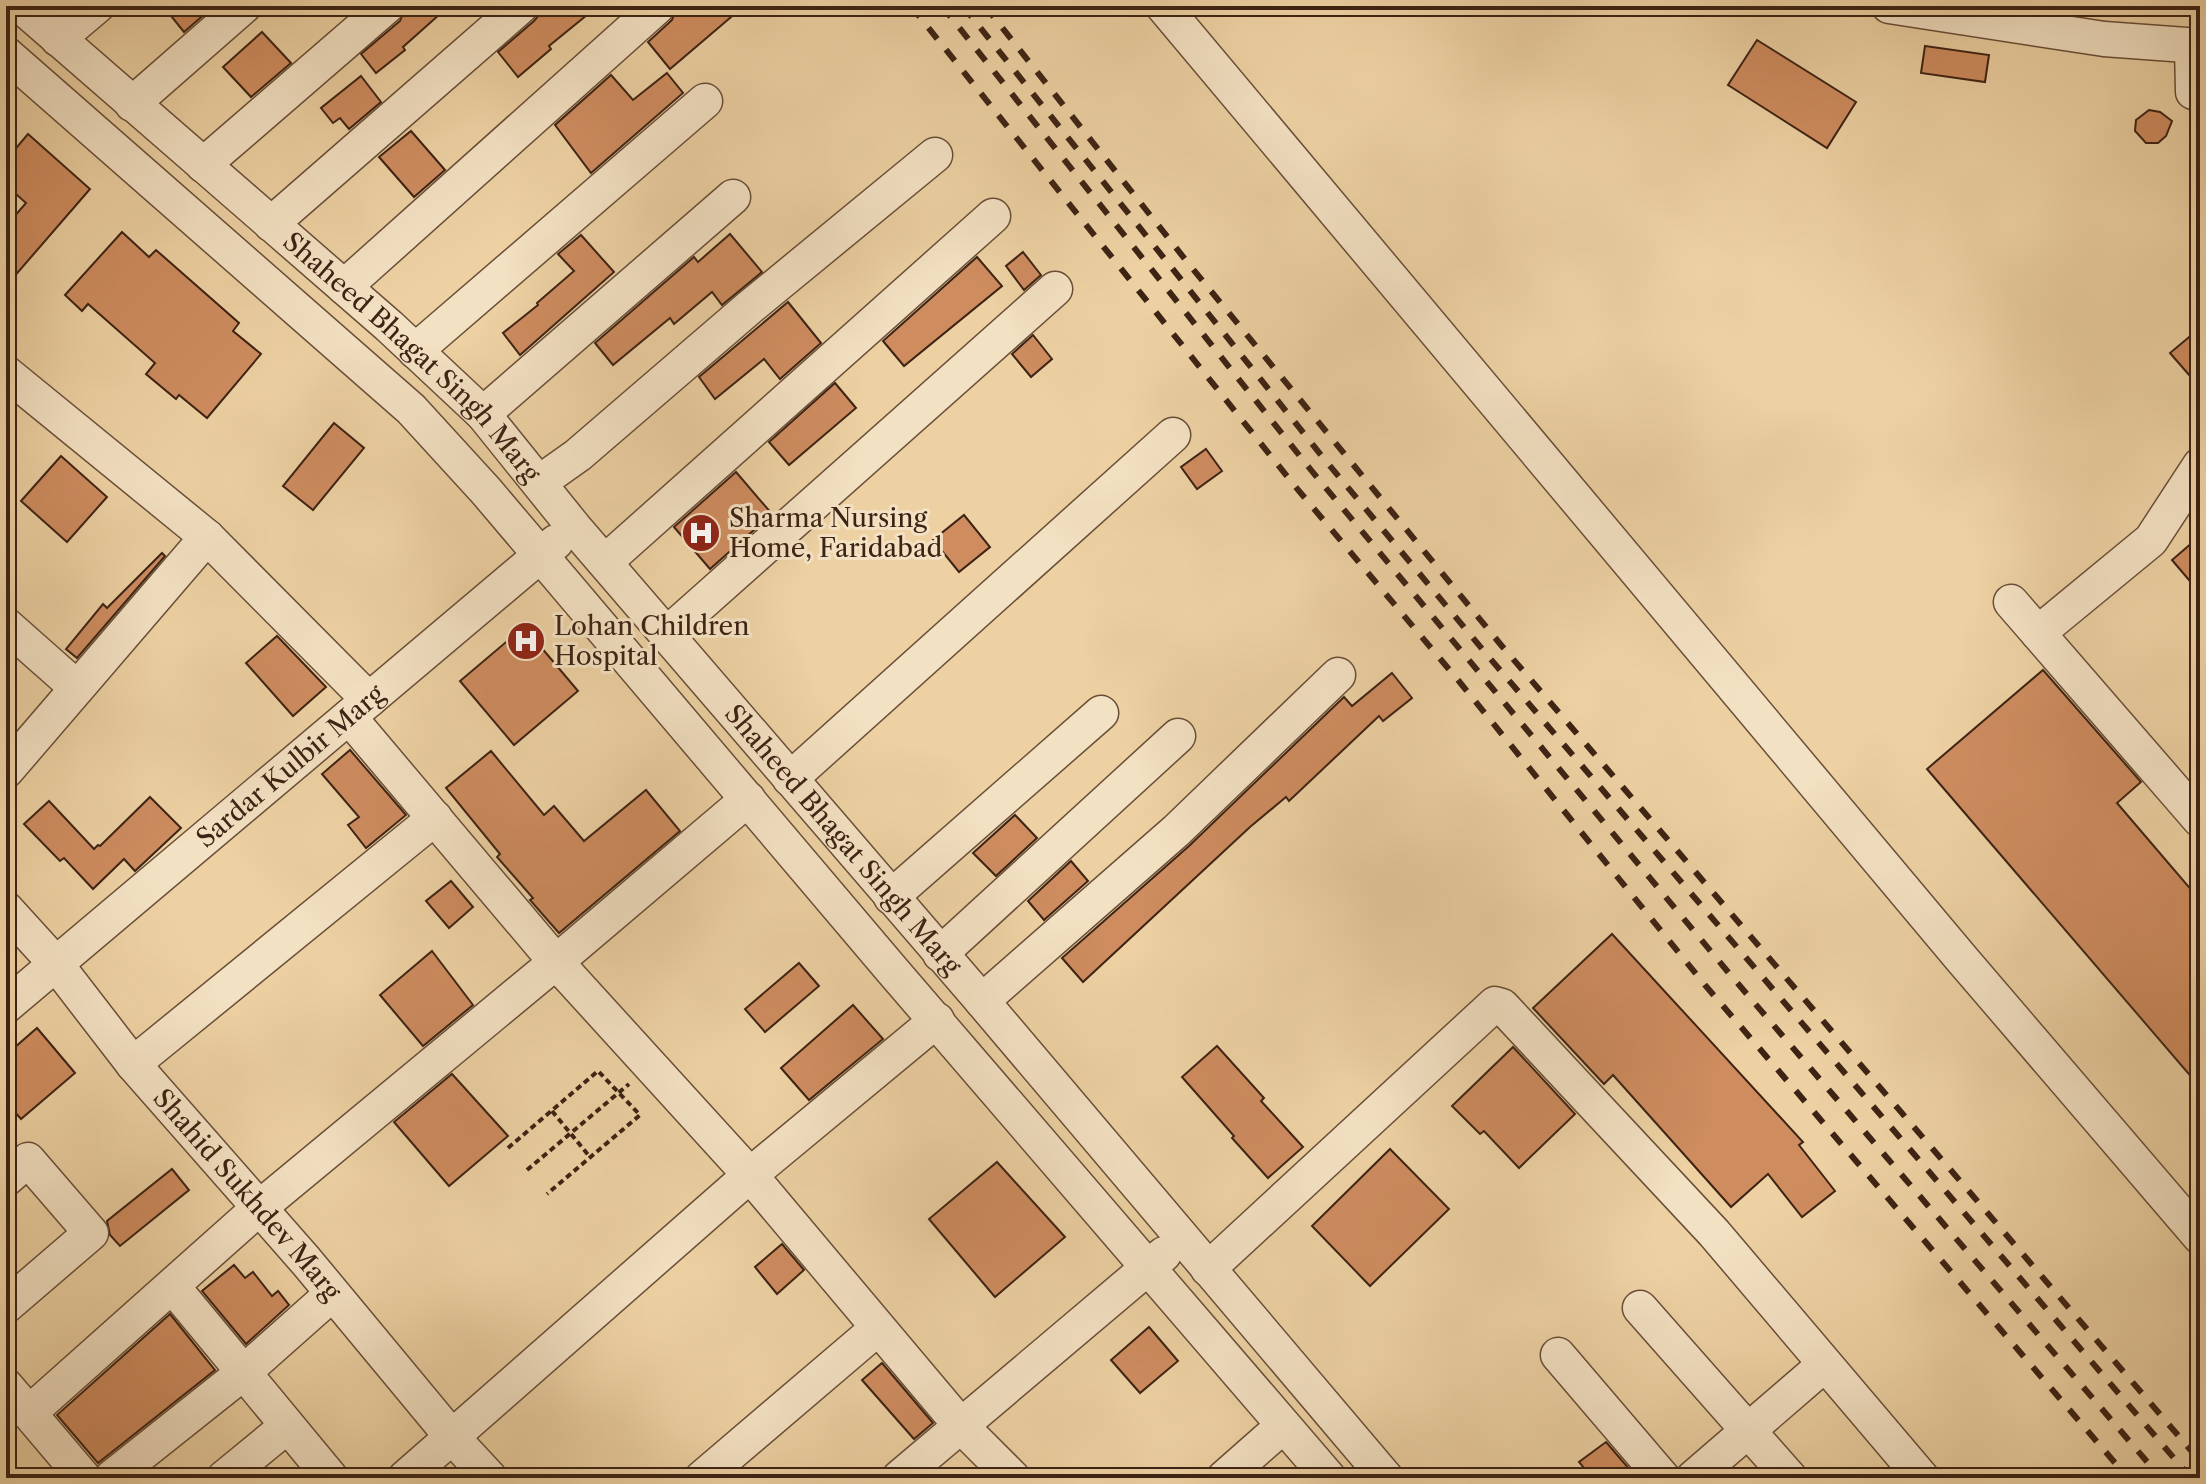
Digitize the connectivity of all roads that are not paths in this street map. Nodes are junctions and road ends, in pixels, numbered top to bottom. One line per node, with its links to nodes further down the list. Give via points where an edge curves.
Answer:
1 (21, 6): 9 (street, Shaheed Bhagat Singh Marg)
2 (97, 6): 9 (street)
3 (244, 6): 14 (street)
4 (387, 6): 16 (street)
5 (521, 6): 19 (street)
6 (658, 6): 20 (street)
7 (1163, 6): 58 (street)
8 (1889, 6): 10 (street, via 2104,39)
9 (58, 39): 14 (street, Shaheed Bhagat Singh Marg)
10 (2196, 46): 12 (street)
11 (6, 54): 30 (street, Shaheed Bhagat Singh Marg, via 411,409)
12 (2193, 92)
13 (705, 101): 22 (street)
14 (132, 104): 16 (street, Shaheed Bhagat Singh Marg)
15 (935, 155): 27 (street)
16 (203, 165): 19 (street, Shaheed Bhagat Singh Marg)
17 (733, 197): 24 (street)
18 (993, 216): 31 (street)
19 (271, 224): 20 (street, Shaheed Bhagat Singh Marg)
20 (344, 287): 22 (street, Shaheed Bhagat Singh Marg)
21 (1055, 289): 35 (street)
22 (415, 351): 24 (street, Shaheed Bhagat Singh Marg)
23 (6, 373): 29 (street)
24 (483, 414): 27 (street, Shaheed Bhagat Singh Marg)
25 (1173, 435): 42 (street)
26 (2200, 465): 34 (street, via 2151,540)
27 (540, 482): 28 (street, Shaheed Bhagat Singh Marg)
28 (574, 527): 30 (street, Sardar Kulbir Marg); 31 (street, Shaheed Bhagat Singh Marg)
29 (207, 537): 37 (street); 38 (street)
30 (541, 555): 38 (street, Sardar Kulbir Marg); 43 (street, Shaheed Bhagat Singh Marg)
31 (605, 562): 35 (street, Shaheed Bhagat Singh Marg)
32 (2011, 602): 34 (street)
33 (6, 625): 37 (street)
34 (2038, 633): 45 (street)
35 (667, 634): 42 (street, Shaheed Bhagat Singh Marg)
36 (1338, 675): 51 (street, via 1176,831)
37 (76, 687): 41 (street)
38 (359, 709): 44 (street); 50 (street, Sardar Kulbir Marg)
39 (1101, 713): 46 (street)
40 (1178, 736): 48 (street)
41 (6, 771)
42 (790, 779): 46 (street, Shaheed Bhagat Singh Marg)
43 (748, 799): 49 (street); 53 (street, Shaheed Bhagat Singh Marg)
44 (435, 818): 49 (street); 54 (street)
45 (2200, 820)
46 (891, 897): 48 (street, Shaheed Bhagat Singh Marg)
47 (6, 909): 50 (street, Shahid Sukhdev Marg)
48 (940, 954): 51 (street, Shaheed Bhagat Singh Marg)
49 (556, 962): 55 (street); 57 (street)
50 (56, 964): 52 (street, Sardar Kulbir Marg); 54 (street, Shahid Sukhdev Marg)
51 (982, 1001): 59 (street, Shaheed Bhagat Singh Marg)
52 (6, 1006)
53 (937, 1020): 55 (street); 60 (street, Shaheed Bhagat Singh Marg)
54 (133, 1064): 57 (street, Shahid Sukhdev Marg)
55 (750, 1175): 66 (street); 76 (street)
56 (6, 1179): 64 (street, via 28,1160 91,1233)
57 (259, 1208): 62 (street); 63 (street, Shahid Sukhdev Marg)
58 (2200, 1237)
59 (1182, 1238): 60 (street); 61 (street, Shaheed Bhagat Singh Marg)
60 (1148, 1268): 72 (street, Shaheed Bhagat Singh Marg); 74 (street)
61 (1208, 1269): 68 (street, via 1495,1004 1714,1233); 88 (street, Shaheed Bhagat Singh Marg)
62 (173, 1287): 69 (street); 71 (street)
63 (332, 1294): 69 (street); 76 (street, Shahid Sukhdev Marg)
64 (6, 1306)
65 (1640, 1308): 75 (street)
66 (878, 1328): 74 (street); 83 (street)
67 (1558, 1355): 89 (street)
68 (1824, 1365): 75 (street); 92 (street)
69 (243, 1373): 73 (street); 79 (street)
70 (6, 1386): 71 (street)
71 (29, 1413): 78 (street)
72 (1283, 1426): 86 (street); 87 (street, Shaheed Bhagat Singh Marg)
73 (286, 1427): 77 (street); 80 (street)
74 (962, 1427): 84 (street); 85 (street)
75 (1750, 1431): 90 (street); 91 (street)
76 (452, 1437): 81 (street); 82 (street, Shahid Sukhdev Marg)
77 (235, 1475)
78 (84, 1478)
79 (111, 1478)
80 (331, 1478)
81 (405, 1478)
82 (490, 1478)
83 (702, 1478)
84 (899, 1478)
85 (1013, 1478)
86 (1224, 1478)
87 (1329, 1478)
88 (1386, 1478)
89 (1663, 1478)
90 (1693, 1478)
91 (1790, 1478)
92 (1922, 1478)

